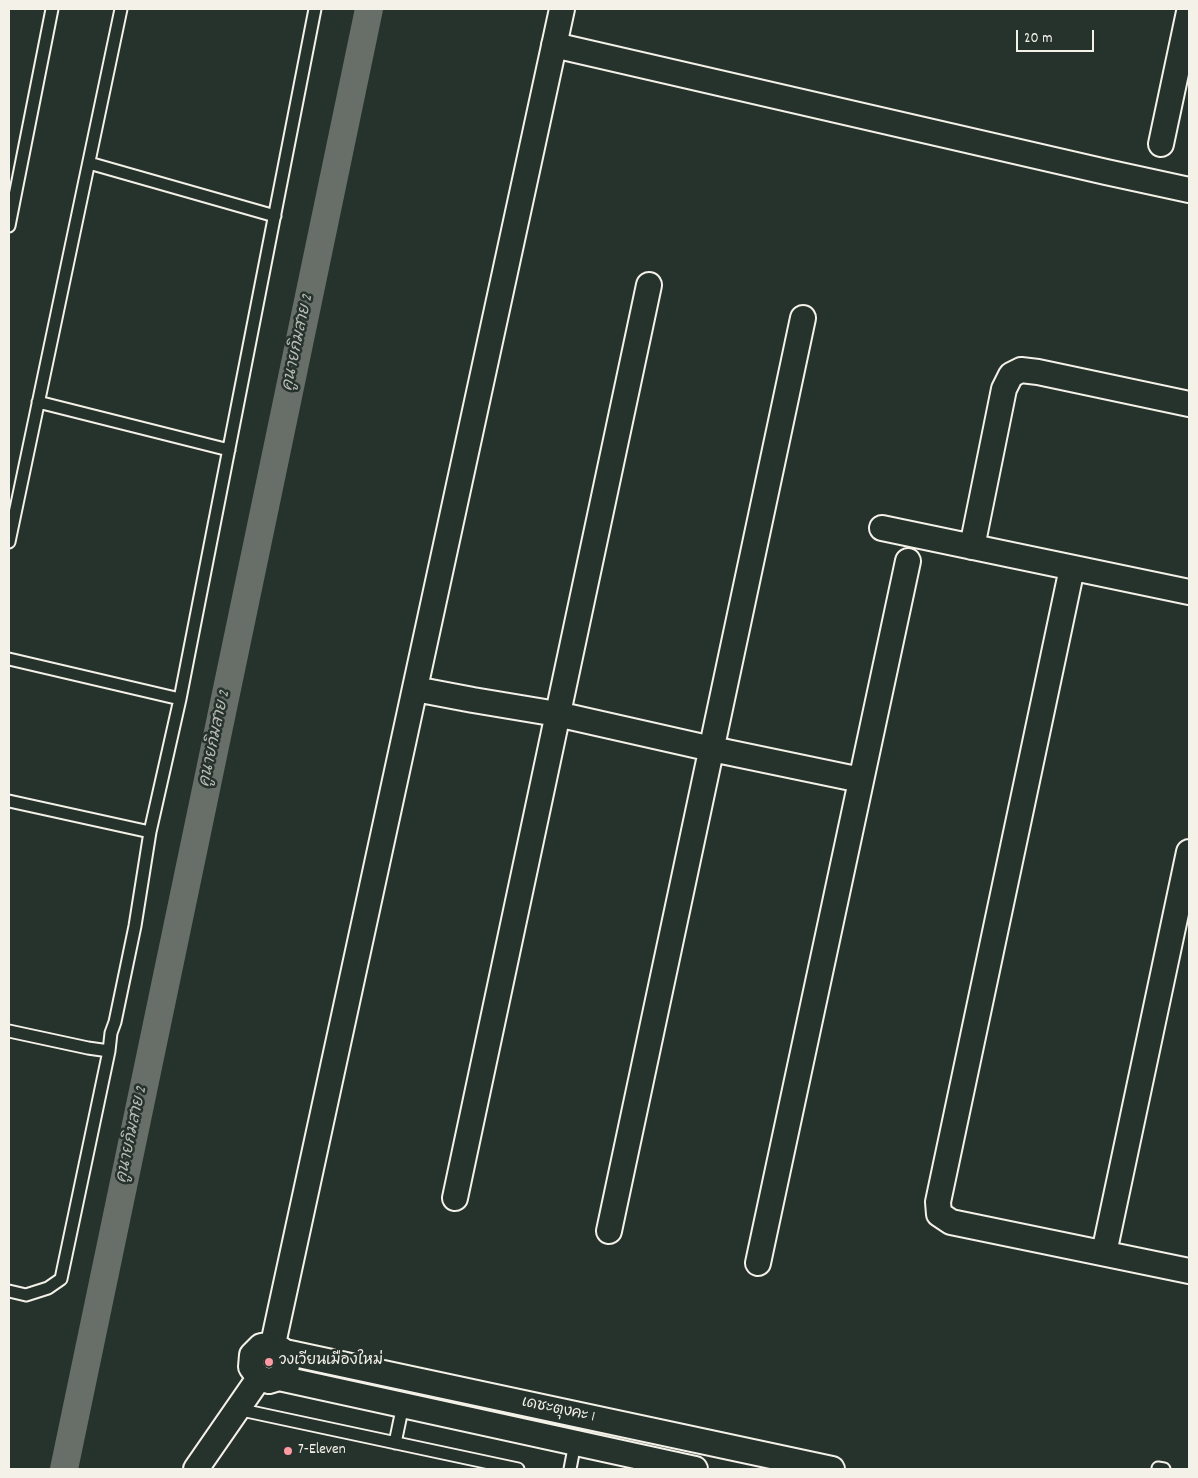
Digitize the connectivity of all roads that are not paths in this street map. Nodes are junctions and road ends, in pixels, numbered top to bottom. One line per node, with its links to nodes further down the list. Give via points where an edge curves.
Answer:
1 (52, 9): 11 (lane)
2 (121, 9): 8 (lane)
3 (315, 9): 10 (lane)
4 (562, 9): 6 (street)
5 (1189, 12): 7 (street)
6 (554, 45): 9 (street); 24 (street)
7 (1161, 144)
8 (89, 163): 10 (lane); 14 (lane)
9 (1189, 190)
10 (274, 216): 16 (lane)
11 (9, 226)
12 (649, 285): 26 (street)
13 (803, 318): 27 (street)
14 (38, 402): 16 (lane); 18 (lane)
15 (1189, 404): 19 (street, via 1038,372 1021,370 1011,375 1004,389)
16 (229, 450): 25 (lane)
17 (882, 528): 19 (street)
18 (9, 542)
19 (972, 547): 21 (street)
20 (908, 561): 28 (street)
21 (1072, 568): 22 (street); 36 (street, via 938,1202 939,1214 951,1222)
22 (1189, 592)
23 (9, 659): 25 (lane)
24 (415, 688): 26 (street); 40 (street)
25 (180, 699): 30 (lane)
26 (557, 714): 27 (street); 34 (street)
27 (712, 749): 28 (street); 35 (street)
28 (861, 780): 37 (street)
29 (9, 801): 30 (lane)
30 (150, 832): 33 (lane, via 135,926)
31 (1189, 852): 36 (street)
32 (9, 1031): 33 (lane)
33 (109, 1051): 39 (lane, via 61,1279 48,1288 26,1295)
34 (455, 1198)
35 (609, 1231)
36 (1104, 1253): 38 (street)
37 (758, 1264)
38 (1189, 1271)
39 (9, 1291)
40 (279, 1348): 41 (street, via 287,1366); 41 (street, via 261,1346 252,1355 251,1367); 50 (street, เดชะตุงคะ 1)
41 (269, 1378): 42 (street, เดชะตุงคะ 1); 43 (street)
42 (404, 1406): 44 (lane); 45 (street, เดชะตุงคะ 1)
43 (238, 1408): 44 (lane); 46 (street)
44 (395, 1443): 47 (lane)
45 (575, 1443): 48 (lane); 49 (street, เดชะตุงคะ 1)
46 (196, 1469)
47 (518, 1469)
48 (570, 1469)
49 (695, 1469)
50 (832, 1469)

